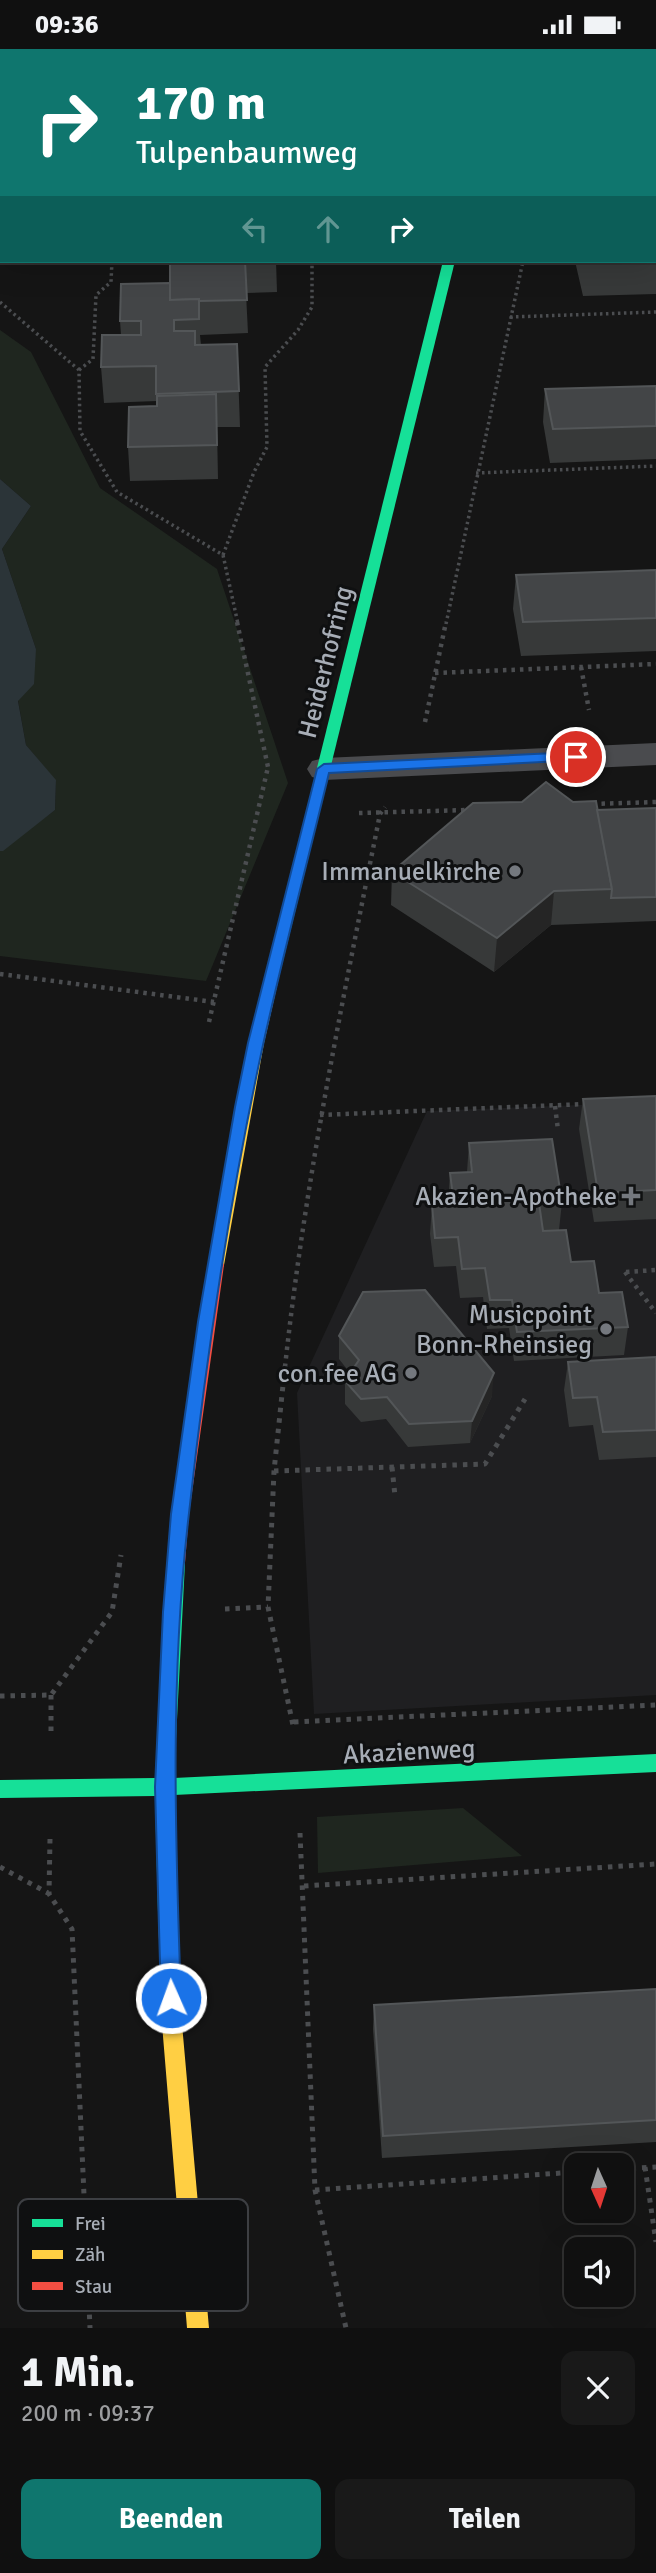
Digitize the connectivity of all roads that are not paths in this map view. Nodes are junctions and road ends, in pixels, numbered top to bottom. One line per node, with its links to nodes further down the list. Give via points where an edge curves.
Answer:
1 (449, 263): 3 (street, Heiderhofring)
2 (656, 754): 3 (street)
3 (324, 769): 5 (street, Heiderhofring, via 243,1107 206,1322 180,1514)
4 (656, 1763): 5 (street, Akazienweg)
5 (164, 1787): 6 (street, Akazienweg); 7 (street, Heiderhofring, via 172,2024)
6 (0, 1789)
7 (187, 2199)

